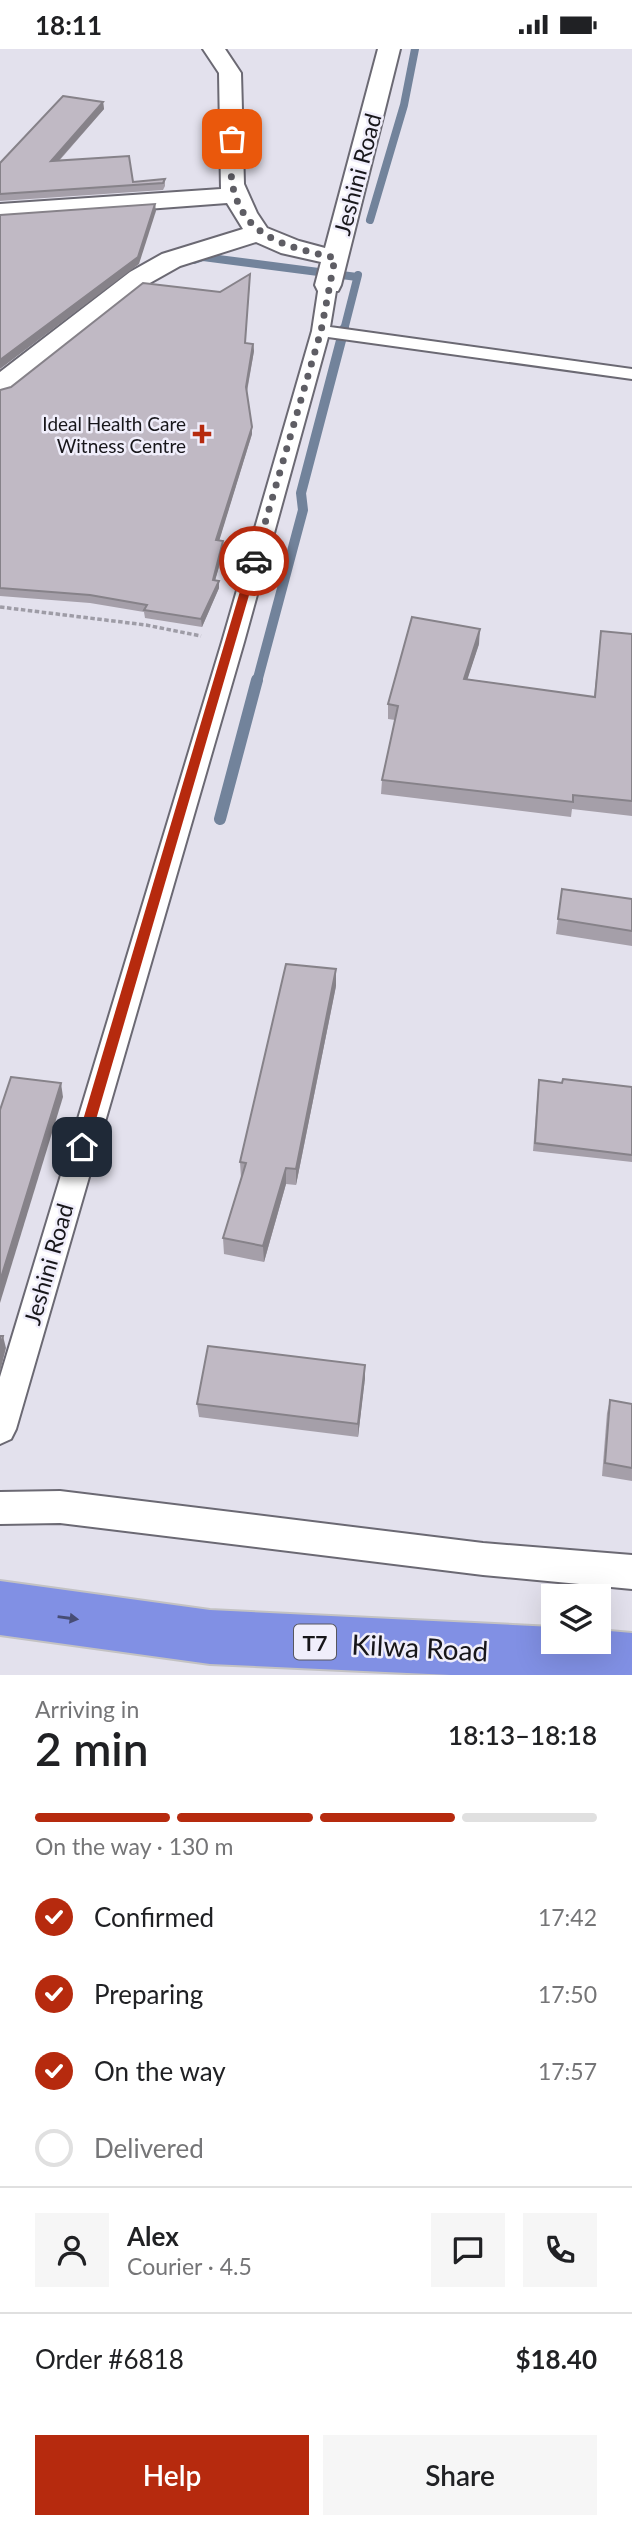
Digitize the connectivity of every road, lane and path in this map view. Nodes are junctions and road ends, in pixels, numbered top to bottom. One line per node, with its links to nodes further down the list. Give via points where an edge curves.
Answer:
1 (214, 49): 3 (street, via 230,73 232,184)
2 (389, 49): 6 (street, Jeshini Road)
3 (238, 195): 4 (street); 5 (street)
4 (0, 212)
5 (258, 233): 6 (street); 10 (street, via 171,260 139,278)
6 (335, 258): 7 (street, Jeshini Road)
7 (328, 285): 8 (lane, Jeshini Road)
8 (321, 331): 9 (lane); 12 (lane, Jeshini Road)
9 (632, 374)
10 (0, 386)
11 (0, 607): 12 (path, via 146,625)
12 (233, 642): 13 (lane, Jeshini Road)
13 (0, 1429)
14 (0, 1508): 15 (lane, via 60,1507 483,1559)
15 (632, 1572)
16 (0, 1608): 17 (highway, Kilwa Road / T7, one-way to 17, via 210,1637)
17 (632, 1660)

